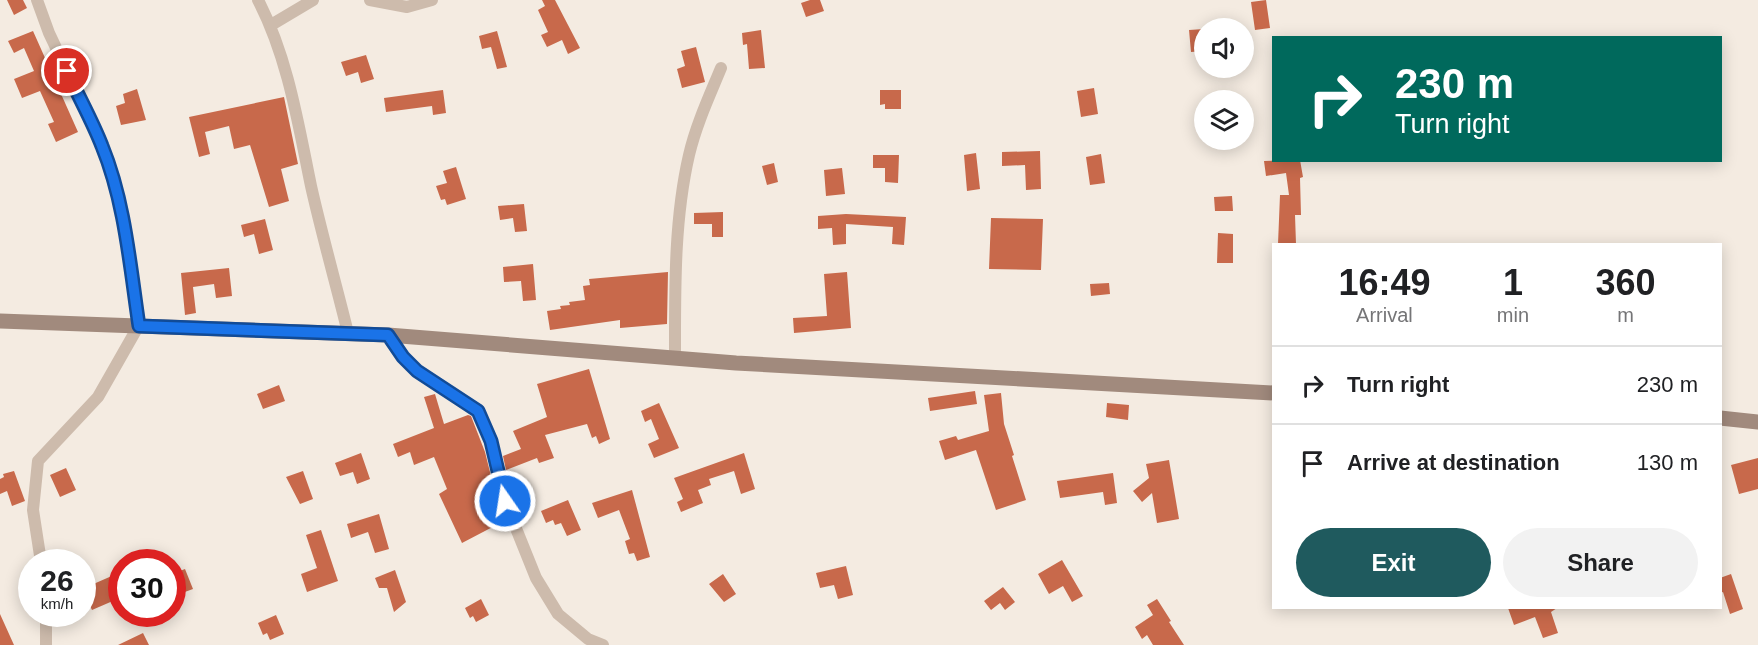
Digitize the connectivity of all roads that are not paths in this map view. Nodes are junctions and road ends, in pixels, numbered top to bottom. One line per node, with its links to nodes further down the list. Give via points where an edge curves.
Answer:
1 (37, 0): 9 (street, via 103,147 123,217)
2 (258, 0): 6 (street)
3 (313, 0): 6 (street)
4 (370, 0): 5 (street, via 407,8)
5 (432, 0)
6 (271, 25): 10 (street, via 295,103)
7 (721, 68): 12 (street, via 701,114 689,156 675,275)
8 (0, 321): 9 (street)
9 (139, 326): 10 (street); 16 (street, via 98,397 38,461 33,510)
10 (348, 333): 11 (street)
11 (388, 335): 12 (street); 19 (street, via 417,371 478,411 491,441 505,501 536,578 558,614 588,639)
12 (675, 357): 13 (street)
13 (1272, 393)
14 (1722, 418): 15 (street)
15 (1758, 422)
16 (40, 549)
17 (46, 627): 18 (street)
18 (46, 645)
19 (603, 645)

